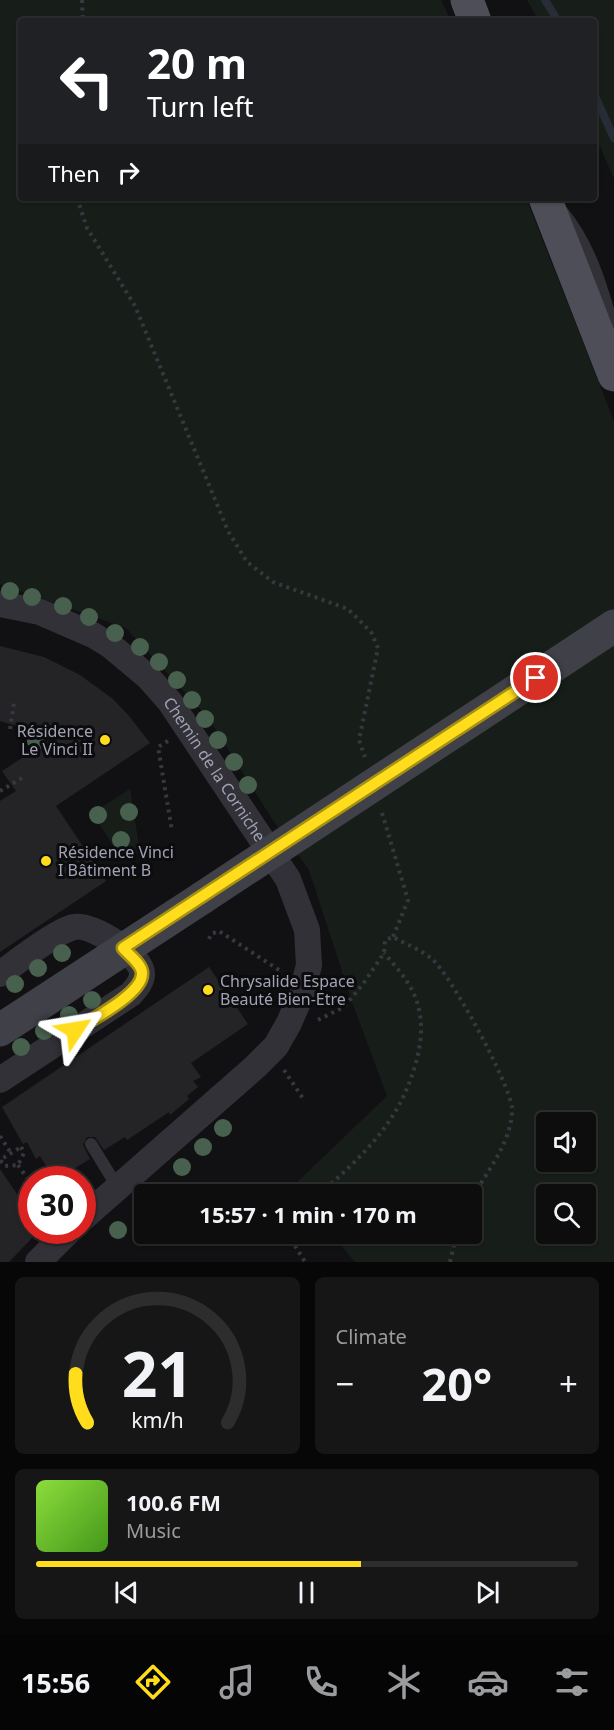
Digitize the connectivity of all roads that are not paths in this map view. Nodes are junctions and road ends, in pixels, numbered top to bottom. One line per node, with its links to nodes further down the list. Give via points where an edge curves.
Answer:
1 (467, 0): 2 (main road)
2 (475, 18)
3 (546, 201): 6 (main road)
4 (554, 201): 5 (lane, via 576,227 596,270)
5 (614, 330)
6 (614, 375)
7 (0, 604): 14 (street, Chemin de la Corniche, via 40,612 93,635 148,677 182,719 288,879 307,930 309,965 302,993 276,1046)
8 (614, 626): 9 (main road, bridge)
9 (123, 948): 10 (street, via 95,930 74,927); 11 (main road); 12 (street, via 141,968 139,984 131,994)
10 (0, 974)
11 (0, 1030)
12 (0, 1080)
13 (91, 1144): 14 (lane)
14 (118, 1188): 15 (street, Chemin de la Corniche)
15 (96, 1207)
16 (56, 1244): 17 (street)
17 (38, 1262)

